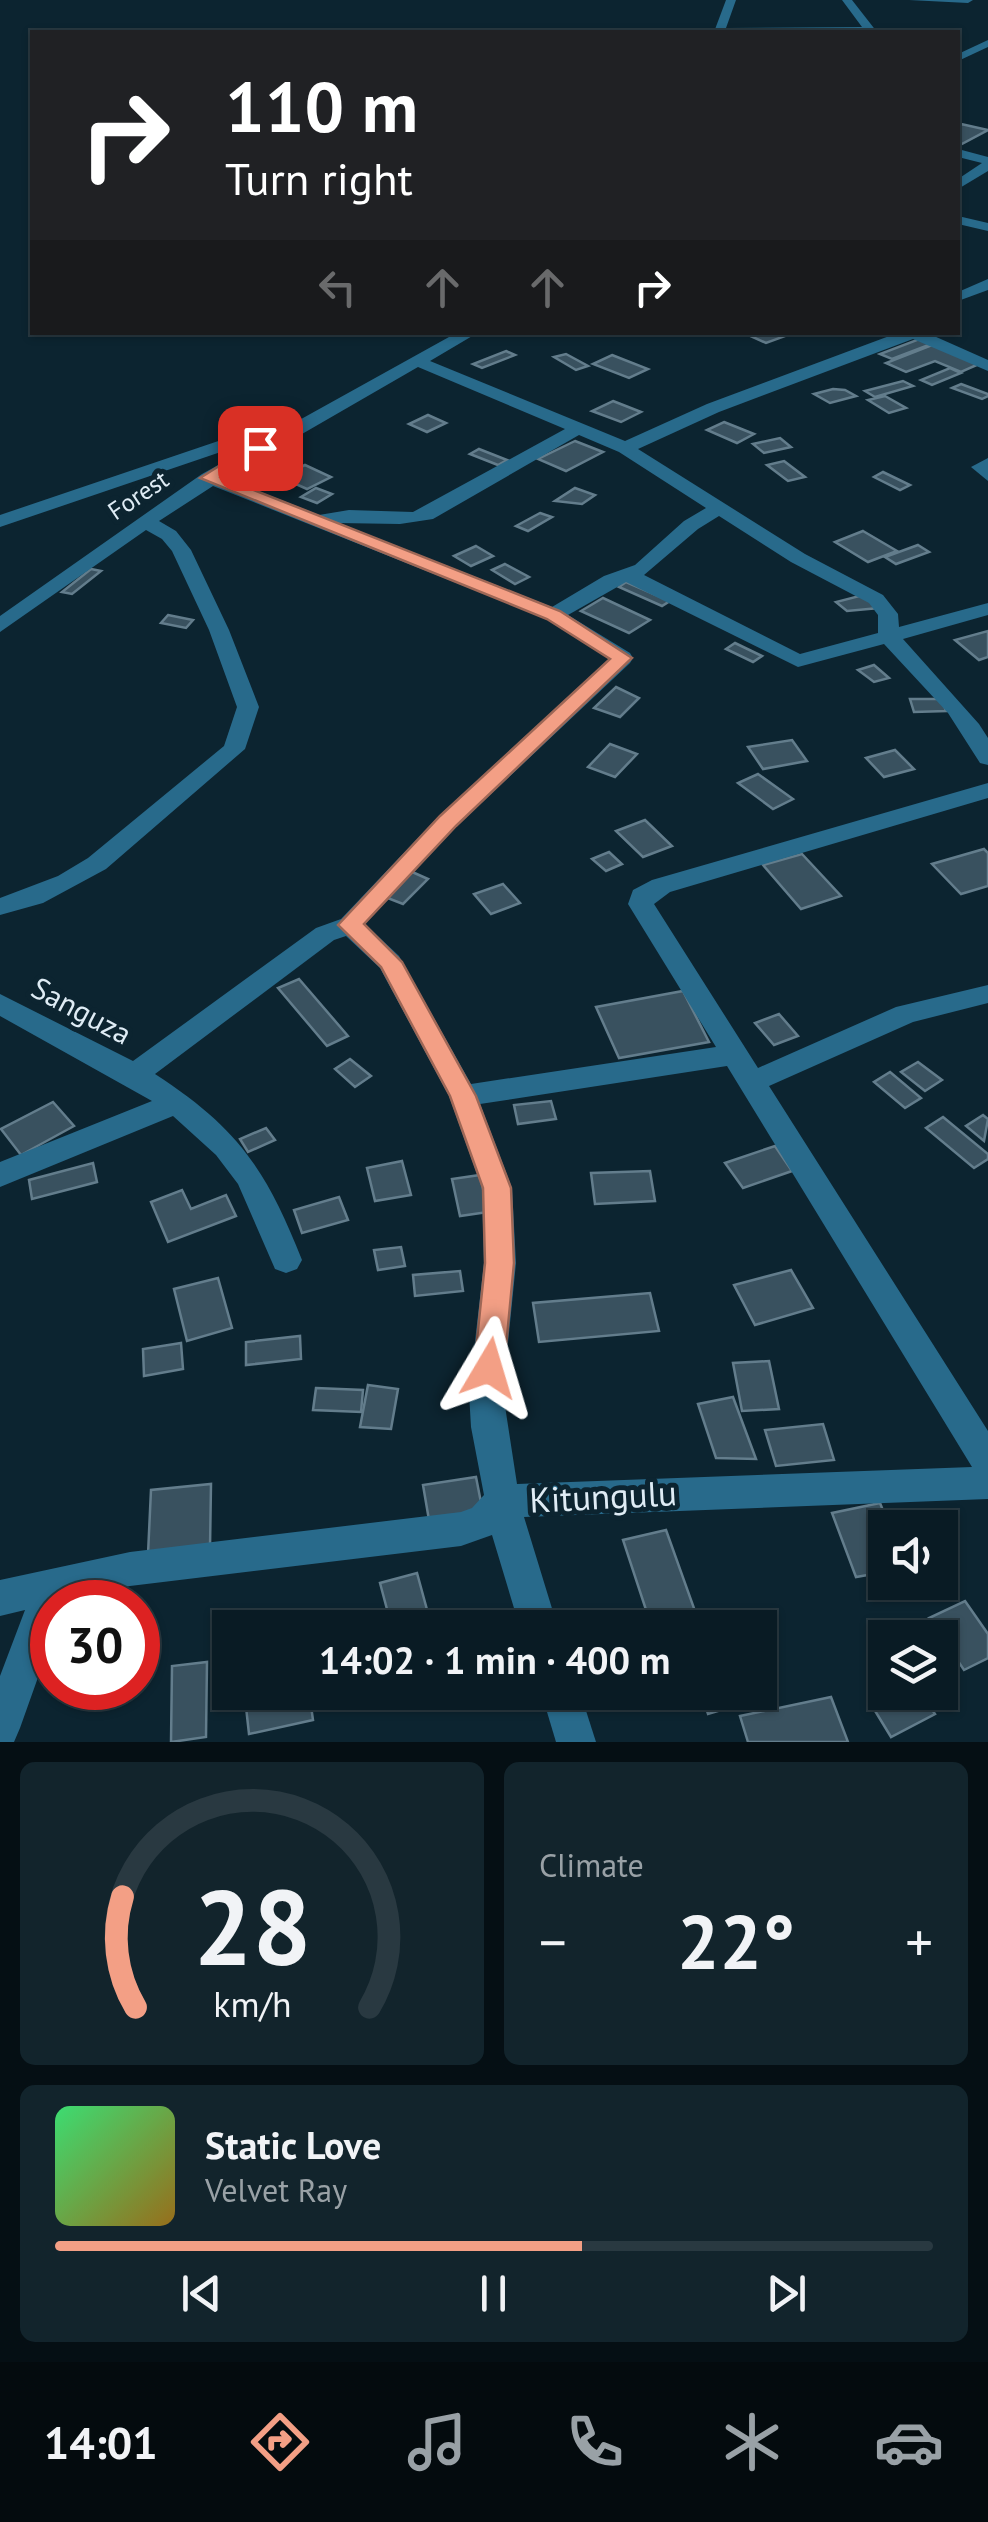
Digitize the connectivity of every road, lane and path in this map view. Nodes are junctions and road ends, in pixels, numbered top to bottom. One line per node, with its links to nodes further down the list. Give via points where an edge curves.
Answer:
1 (731, 0): 5 (street)
2 (847, 0): 6 (street)
3 (914, 0): 4 (street)
4 (968, 0)
5 (720, 30)
6 (869, 30)
7 (988, 44): 8 (street)
8 (981, 51)
9 (960, 153): 10 (street)
10 (987, 156): 11 (street)
11 (960, 184)
12 (960, 220): 13 (street)
13 (988, 226)
14 (988, 284): 15 (street)
15 (960, 296)
16 (466, 335): 19 (street, Forest)
17 (907, 335): 23 (street)
18 (917, 335): 20 (street)
19 (416, 362): 21 (street, Forest); 22 (street)
20 (988, 366)
21 (312, 417): 26 (street, Forest); 30 (street)
22 (580, 427): 23 (street); 28 (street, via 426,515 402,520 355,513)
23 (625, 448): 27 (street)
24 (988, 464): 25 (street, via 980,467)
25 (988, 476)
26 (208, 478): 28 (street); 29 (street, Forest)
27 (720, 508): 31 (street); 35 (street, via 876,599 888,614)
28 (323, 520): 33 (street)
29 (144, 521): 34 (street, Forest); 38 (street, via 169,535 200,586 248,707 240,737 234,750 101,862 62,885)
30 (0, 522)
31 (628, 575): 33 (street); 35 (street, via 798,661)
32 (988, 610): 35 (street)
33 (554, 615): 39 (street, via 621,654 622,662 448,821)
34 (0, 626)
35 (889, 636): 36 (street, via 940,687)
36 (988, 758)
37 (988, 790): 42 (street, via 642,896 656,930)
38 (0, 906)
39 (350, 925): 43 (street, via 325,934); 45 (street, via 390,962)
40 (988, 994): 44 (street, via 906,1014)
41 (0, 1004): 43 (street, Sanguza)
42 (738, 1054): 44 (street); 45 (street)
43 (134, 1075): 46 (street, Sanguza)
44 (754, 1080): 49 (street)
45 (463, 1096): 51 (street, via 497,1188 500,1263 486,1393)
46 (173, 1104): 47 (street); 48 (street, Sanguza, via 228,1148 251,1178)
47 (0, 1175)
48 (286, 1260)
49 (988, 1462)
50 (988, 1484): 51 (street, Kitungulu)
51 (501, 1502): 52 (street, Kitungulu, via 484,1520 462,1528); 55 (street)
52 (80, 1580)
53 (30, 1591): 54 (street, Kitungulu)
54 (0, 1598)
55 (533, 1610)
56 (30, 1648): 58 (street)
57 (566, 1710): 59 (street)
58 (0, 1728)
59 (576, 1742)

